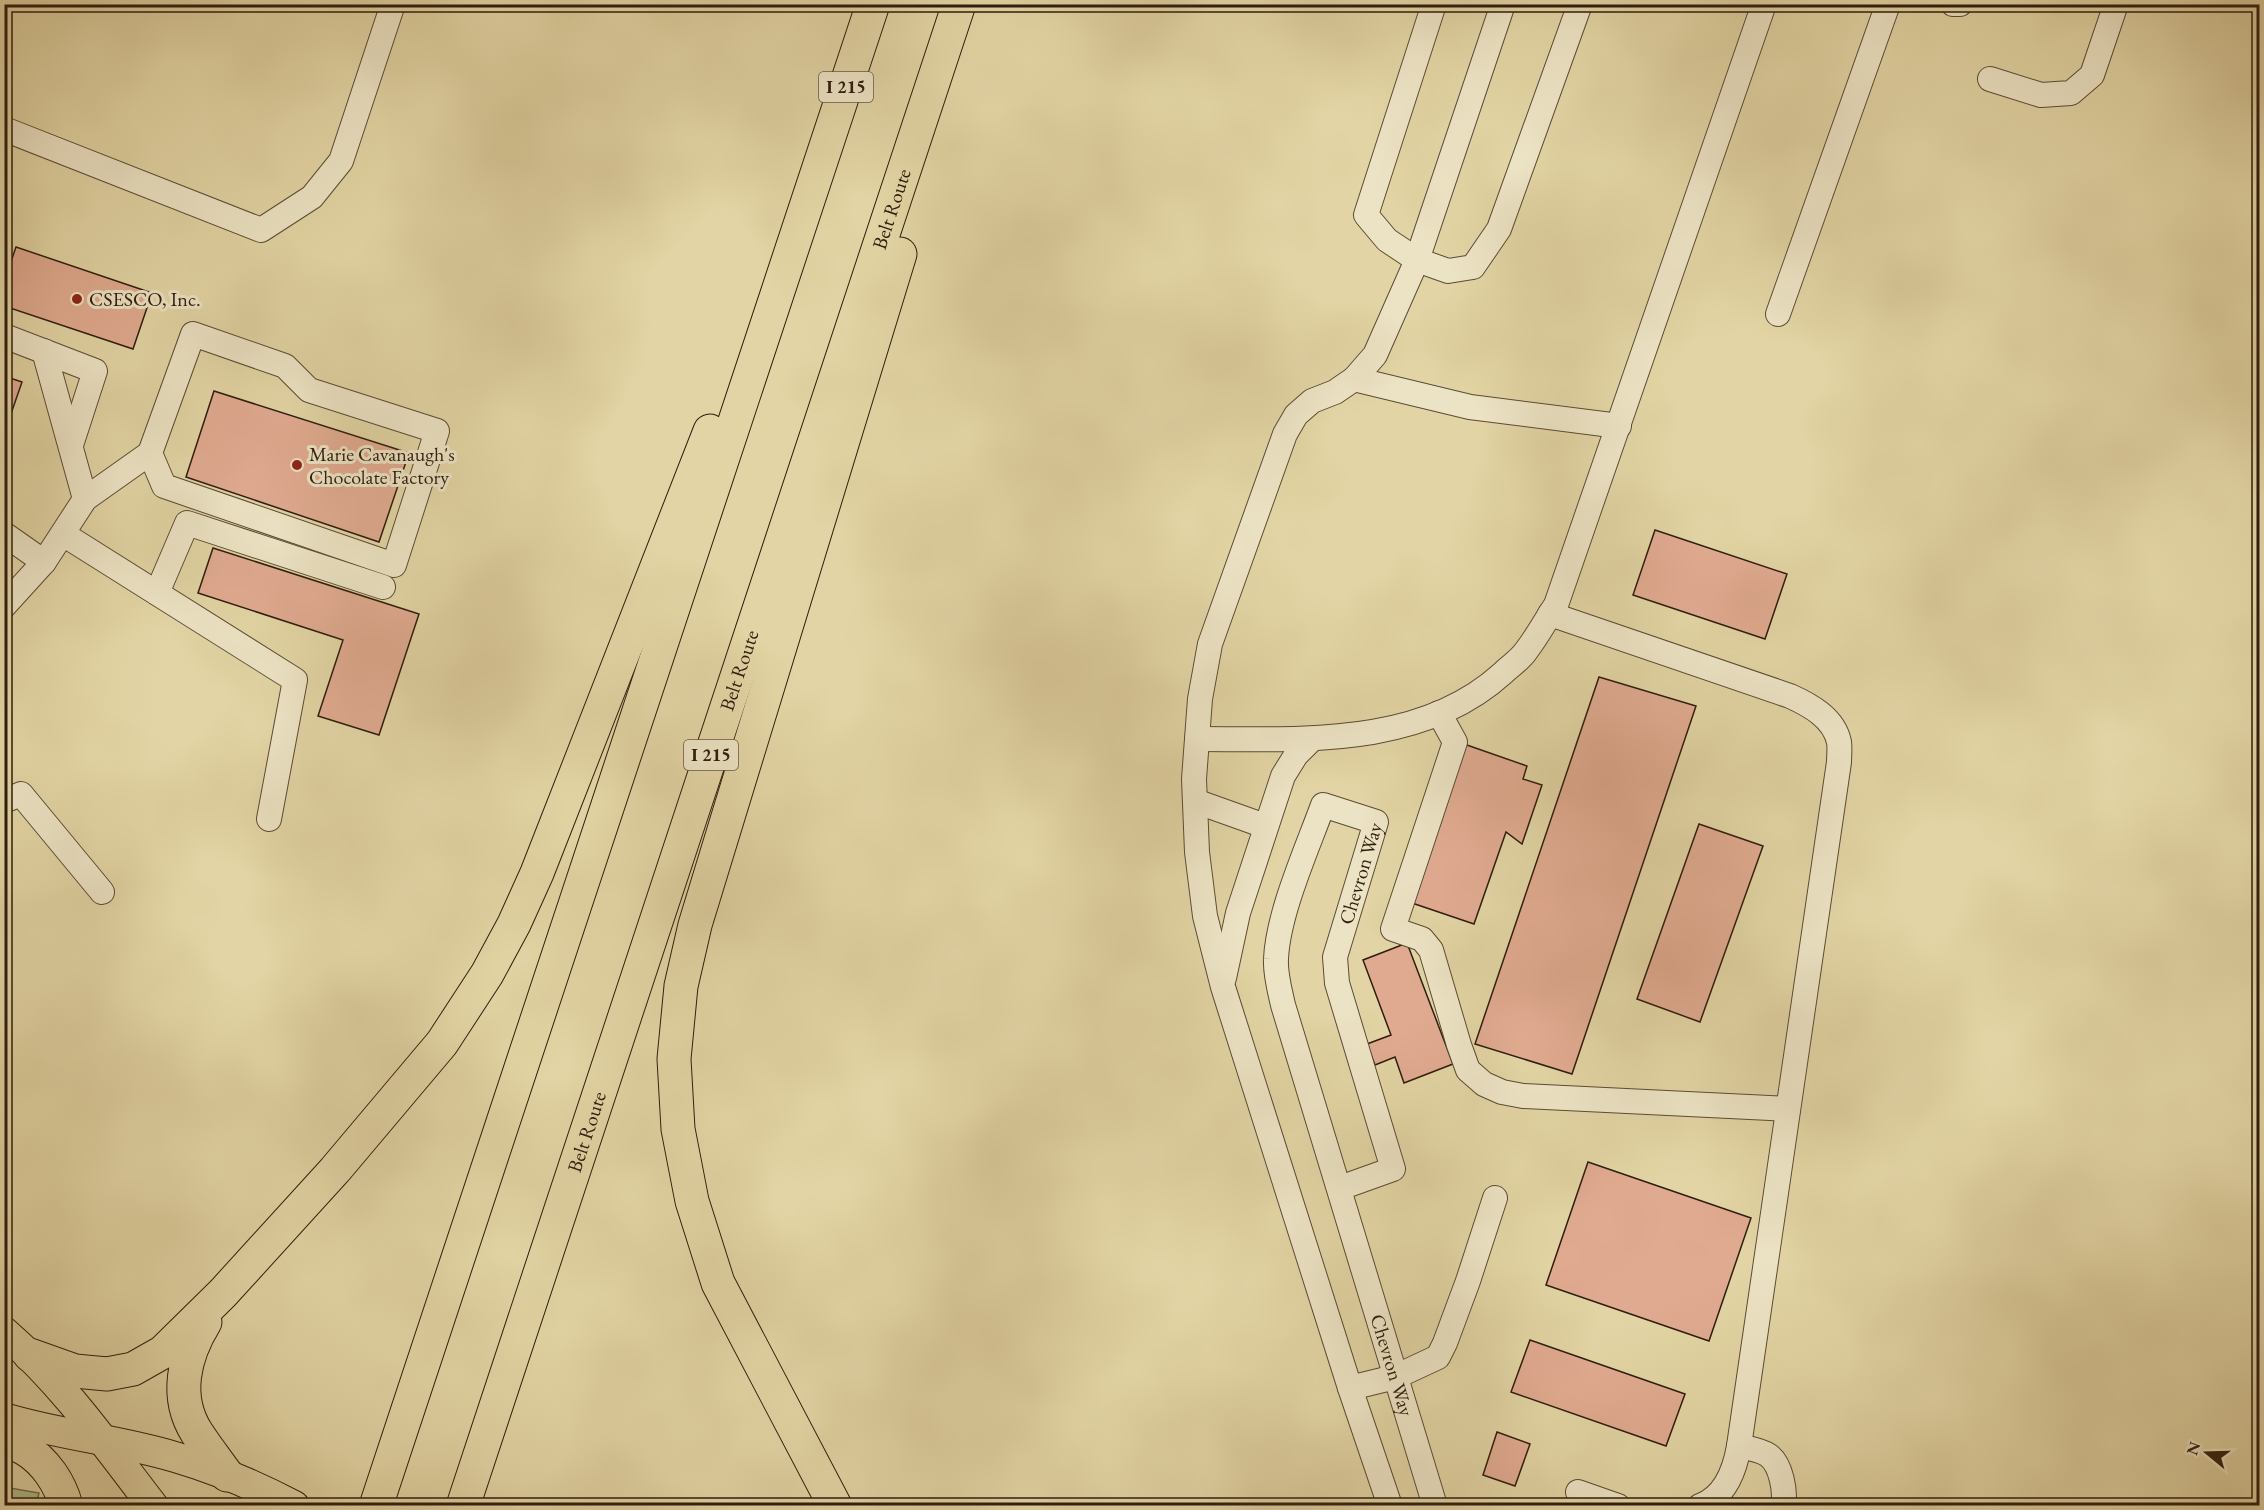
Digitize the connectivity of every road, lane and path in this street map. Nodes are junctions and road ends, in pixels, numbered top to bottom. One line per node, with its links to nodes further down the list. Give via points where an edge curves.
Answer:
1 (393, 4): 14 (street, via 341,161 312,196 261,230)
2 (873, 4): 15 (highway, I 215)
3 (959, 4): 60 (highway, Belt Route / I 215)
4 (966, 4): 61 (highway, via 968,31 695,926 681,986 674,1059 678,1129 692,1201 718,1283)
5 (1434, 4): 16 (street, via 1366,215 1387,240)
6 (1503, 4): 16 (street)
7 (1580, 4): 16 (street, via 1499,229 1473,267 1448,271)
8 (1764, 4): 21 (street)
9 (1888, 4): 17 (street)
10 (1953, 4): 11 (street)
11 (1960, 4)
12 (2116, 4): 13 (street, via 2092,75 2071,93 2042,95)
13 (1990, 79)
14 (4, 129)
15 (807, 203): 44 (highway, via 765,291 514,924 442,1043 335,1170); 59 (highway, I 215)
16 (1417, 260): 20 (street, via 1375,355)
17 (1778, 314)
18 (4, 336): 19 (street)
19 (44, 351): 22 (street); 22 (street, via 95,371)
20 (1354, 379): 21 (street, via 1470,407); 33 (street, via 1312,401 1296,415 1285,434 1210,644)
21 (1619, 426): 31 (street)
22 (70, 445): 24 (street)
23 (150, 453): 23 (street, via 193,334 285,366 309,390 437,431 394,566 164,486); 24 (street)
24 (85, 499): 26 (street)
25 (4, 534): 27 (street)
26 (63, 534): 27 (street); 29 (street)
27 (44, 562): 30 (street)
28 (383, 587): 29 (street, via 187,523)
29 (157, 593): 37 (street, via 295,680)
30 (4, 606)
31 (1550, 614): 32 (street, via 1525,653 1492,683); 41 (street, via 1790,696 1811,706 1827,720 1839,741)
32 (1439, 714): 34 (street, via 1385,729); 41 (street, via 1455,742 1393,929 1422,939 1431,950 1468,1070 1484,1084 1522,1096)
33 (1197, 739): 34 (street); 36 (street)
34 (1312, 739): 38 (street, via 1282,776)
35 (4, 801): 39 (street, via 21,794)
36 (1195, 801): 38 (street); 40 (street, via 1205,916)
37 (269, 819)
38 (1265, 826): 40 (street, via 1238,913)
39 (102, 892)
40 (1223, 987): 48 (street)
41 (1788, 1109): 52 (street)
42 (1340, 1188): 42 (street, Chevron Way, via 1283,1005 1275,961 1300,866 1323,805 1376,822 1335,957 1337,983 1393,1169); 47 (street, Chevron Way)
43 (1495, 1198): 47 (street, via 1438,1357)
44 (223, 1293): 46 (highway, via 163,1352 133,1369 92,1374 61,1368); 54 (highway, via 192,1344 184,1381 185,1402 196,1432)
45 (4, 1332): 46 (main road)
46 (30, 1355): 51 (main road)
47 (1395, 1377): 48 (street); 63 (street, Chevron Way)
48 (1350, 1388): 62 (street)
49 (4, 1418): 51 (main road)
50 (4, 1438): 56 (highway, via 46,1467)
51 (102, 1439): 54 (main road, via 174,1456); 57 (main road)
52 (1739, 1446): 53 (street); 67 (street, via 1768,1455 1778,1469 1785,1497)
53 (1733, 1473): 65 (street, via 1724,1487); 66 (street)
54 (227, 1474): 58 (main road)
55 (1578, 1492): 64 (street)
56 (66, 1506)
57 (153, 1506)
58 (294, 1506)
59 (376, 1506)
60 (463, 1506)
61 (835, 1506)
62 (1390, 1506)
63 (1435, 1506)
64 (1618, 1506)
65 (1700, 1506)
66 (1732, 1506)
67 (1783, 1506)

